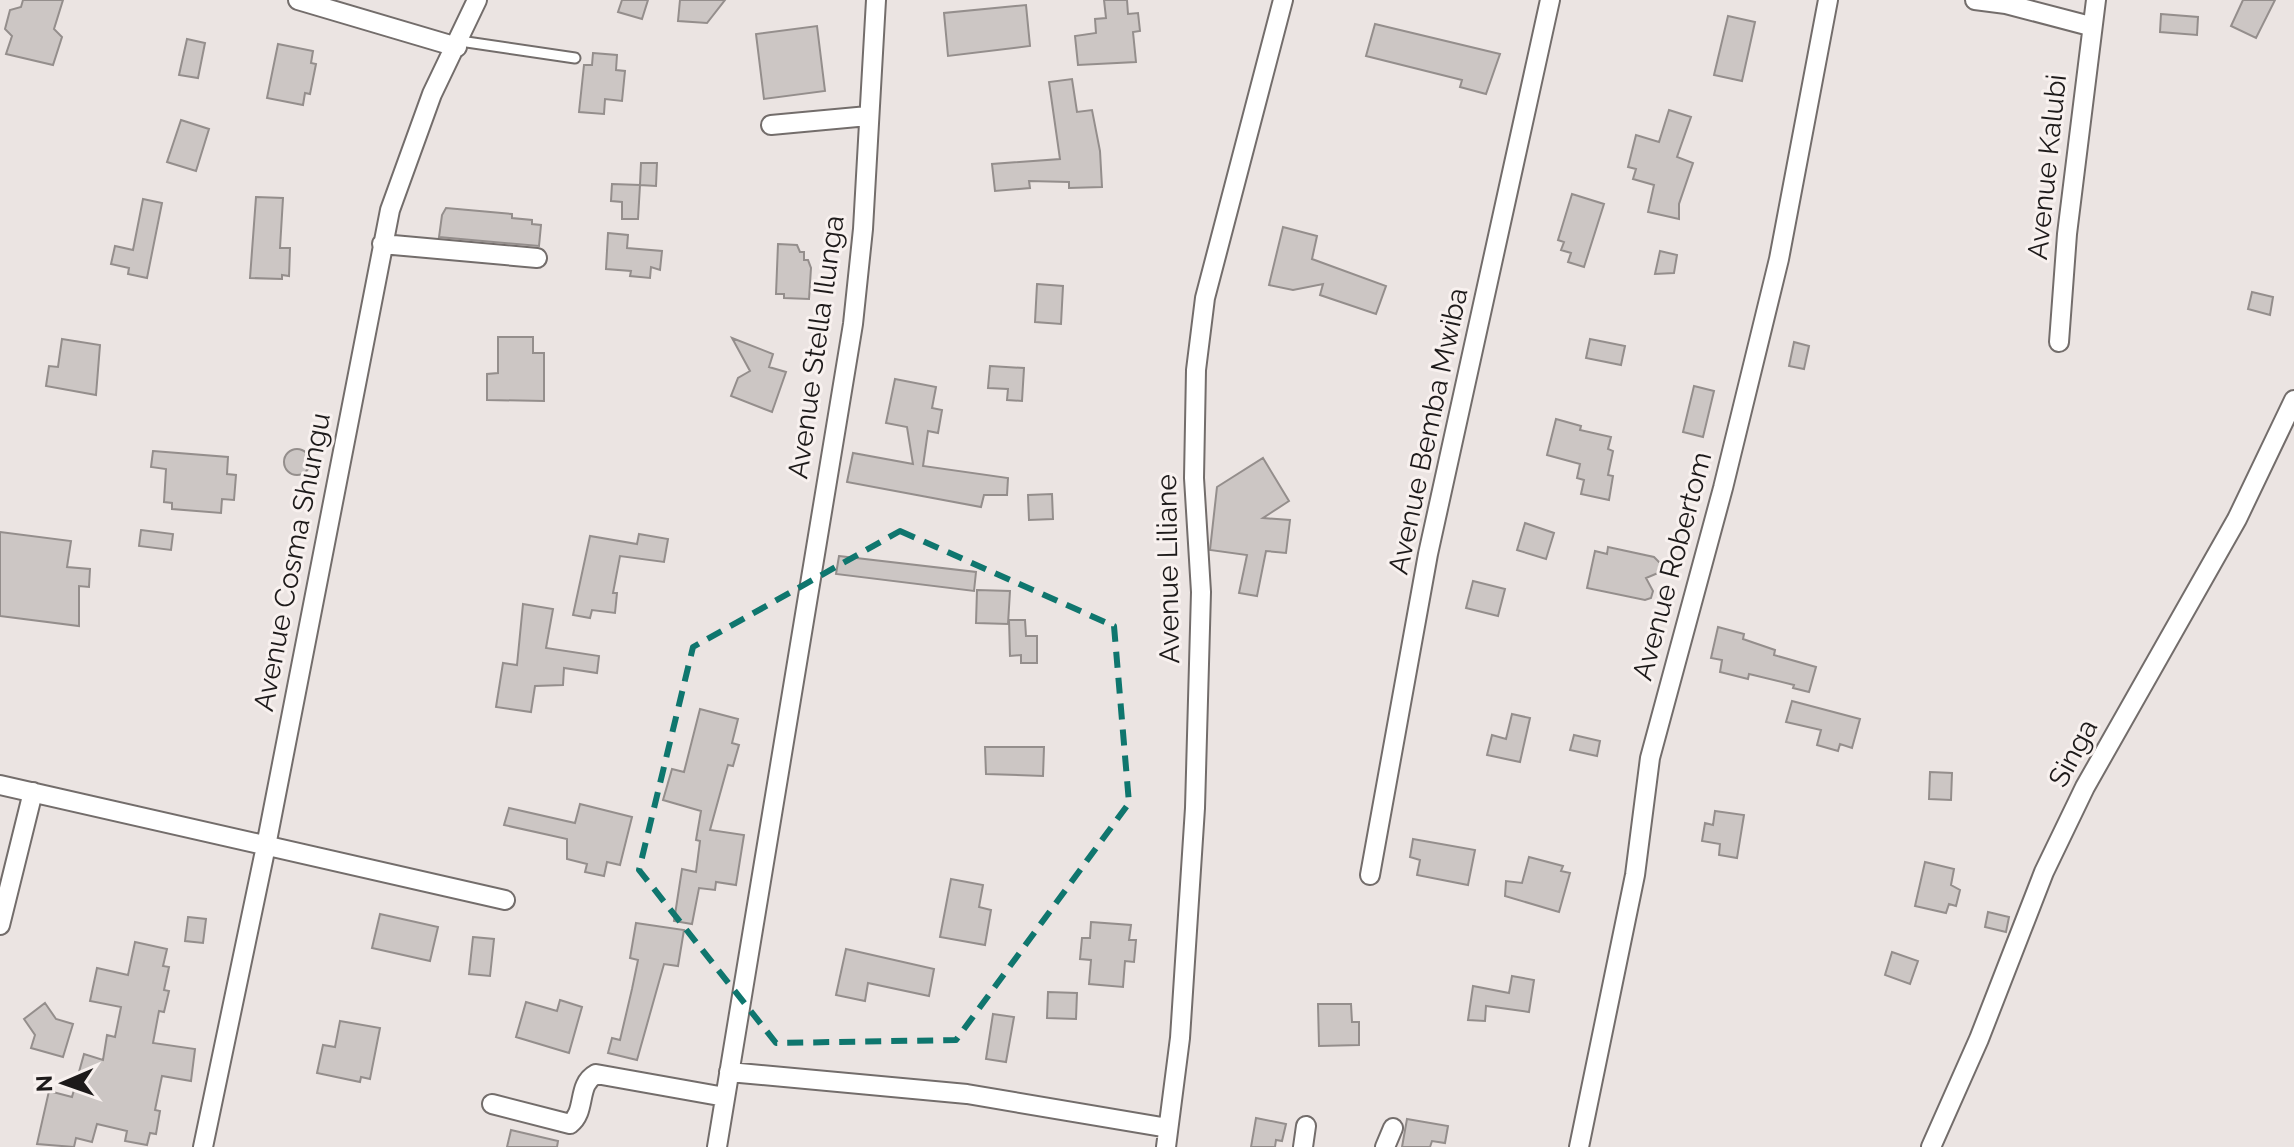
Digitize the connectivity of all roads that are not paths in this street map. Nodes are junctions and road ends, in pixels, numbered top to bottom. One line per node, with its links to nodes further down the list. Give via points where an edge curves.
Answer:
1 (298, 0): 10 (street)
2 (477, 0): 10 (street, Avenue Cosma Shungu)
3 (876, 0): 12 (street, Avenue Stella Ilunga)
4 (1283, 0): 29 (street, Avenue Liliane, via 1205,298 1196,370 1194,478 1201,592 1195,808 1180,1038)
5 (1550, 0): 21 (street, Avenue Bemba Mwiba, via 1428,554)
6 (1828, 0): 34 (street, Avenue Robertom, via 1779,259 1650,758 1633,888)
7 (1975, 0): 9 (street)
8 (2096, 0): 9 (street, Avenue Kalubi)
9 (2090, 26): 16 (street, Avenue Kalubi)
10 (459, 44): 11 (lane); 14 (street, Avenue Cosma Shungu, via 432,94)
11 (575, 58)
12 (868, 116): 13 (street); 24 (street, Avenue Stella Ilunga, via 853,324)
13 (771, 125)
14 (382, 244): 15 (street); 20 (street, Avenue Cosma Shungu)
15 (537, 258)
16 (2059, 342)
17 (2294, 400): 35 (street, Singa, via 2237,519 2078,802)
18 (0, 785): 19 (street)
19 (33, 792): 20 (street); 23 (street)
20 (266, 846): 22 (street); 30 (street, Avenue Cosma Shungu)
21 (1370, 875)
22 (505, 900)
23 (0, 925)
24 (729, 1072): 25 (street, Avenue Stella Ilunga); 29 (street, via 967,1094)
25 (725, 1097): 26 (street, via 596,1074 585,1085 578,1115 570,1124); 31 (street, Avenue Stella Ilunga)
26 (492, 1104)
27 (1306, 1126): 32 (street)
28 (1393, 1128): 33 (street)
29 (1167, 1138)
30 (203, 1147)
31 (717, 1147)
32 (1303, 1147)
33 (1385, 1147)
34 (1579, 1147)
35 (1931, 1147)

